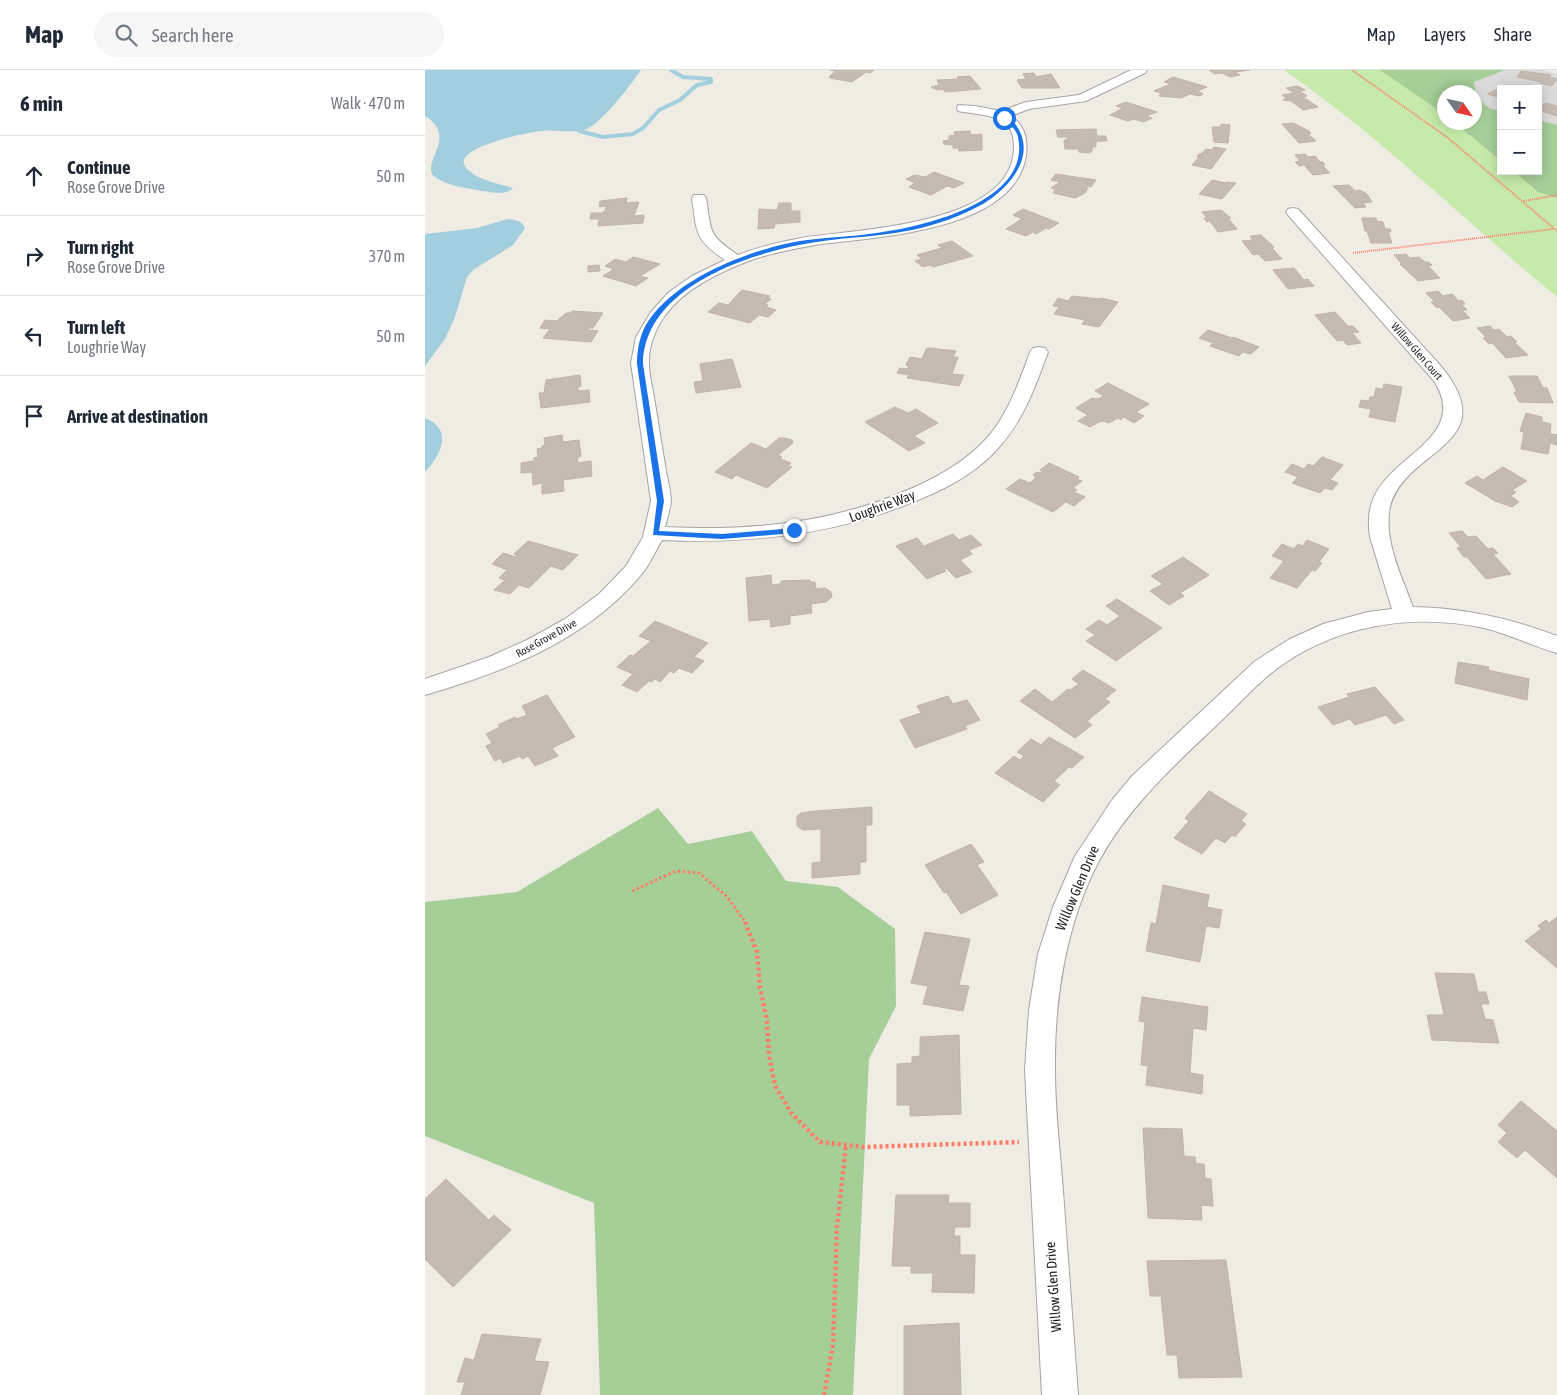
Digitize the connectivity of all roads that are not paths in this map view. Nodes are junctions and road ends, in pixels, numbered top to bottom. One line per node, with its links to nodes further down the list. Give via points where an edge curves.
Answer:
1 (1141, 70): 3 (street, via 1091,96 1026,106)
2 (963, 108): 3 (street, Rose Grove Drive)
3 (1000, 116): 6 (street, Rose Grove Drive, via 1011,121 1018,130 1020,161 1001,189 971,209 912,228 800,243)
4 (699, 198): 6 (street, via 708,240)
5 (1293, 212): 9 (street, Willow Glen Court, via 1428,362 1452,398 1453,412 1442,439 1391,483 1378,515 1379,534)
6 (737, 261): 8 (street, Rose Grove Drive, via 680,291 659,311 644,334 640,364 661,501)
7 (1039, 352): 8 (street, Loughrie Way, via 1018,406 993,443 963,469 927,489 852,518 794,530 722,536)
8 (655, 533): 11 (street, Rose Grove Drive, via 648,548 621,583 580,619 505,660)
9 (1404, 614): 10 (street, Willow Glen Drive, via 1476,619 1506,626); 12 (street, Willow Glen Drive, via 1341,625 1284,651 1262,668 1141,784 1088,856 1066,907 1052,954 1043,1010 1040,1070)
10 (1557, 645)
11 (425, 687)
12 (1060, 1395)

